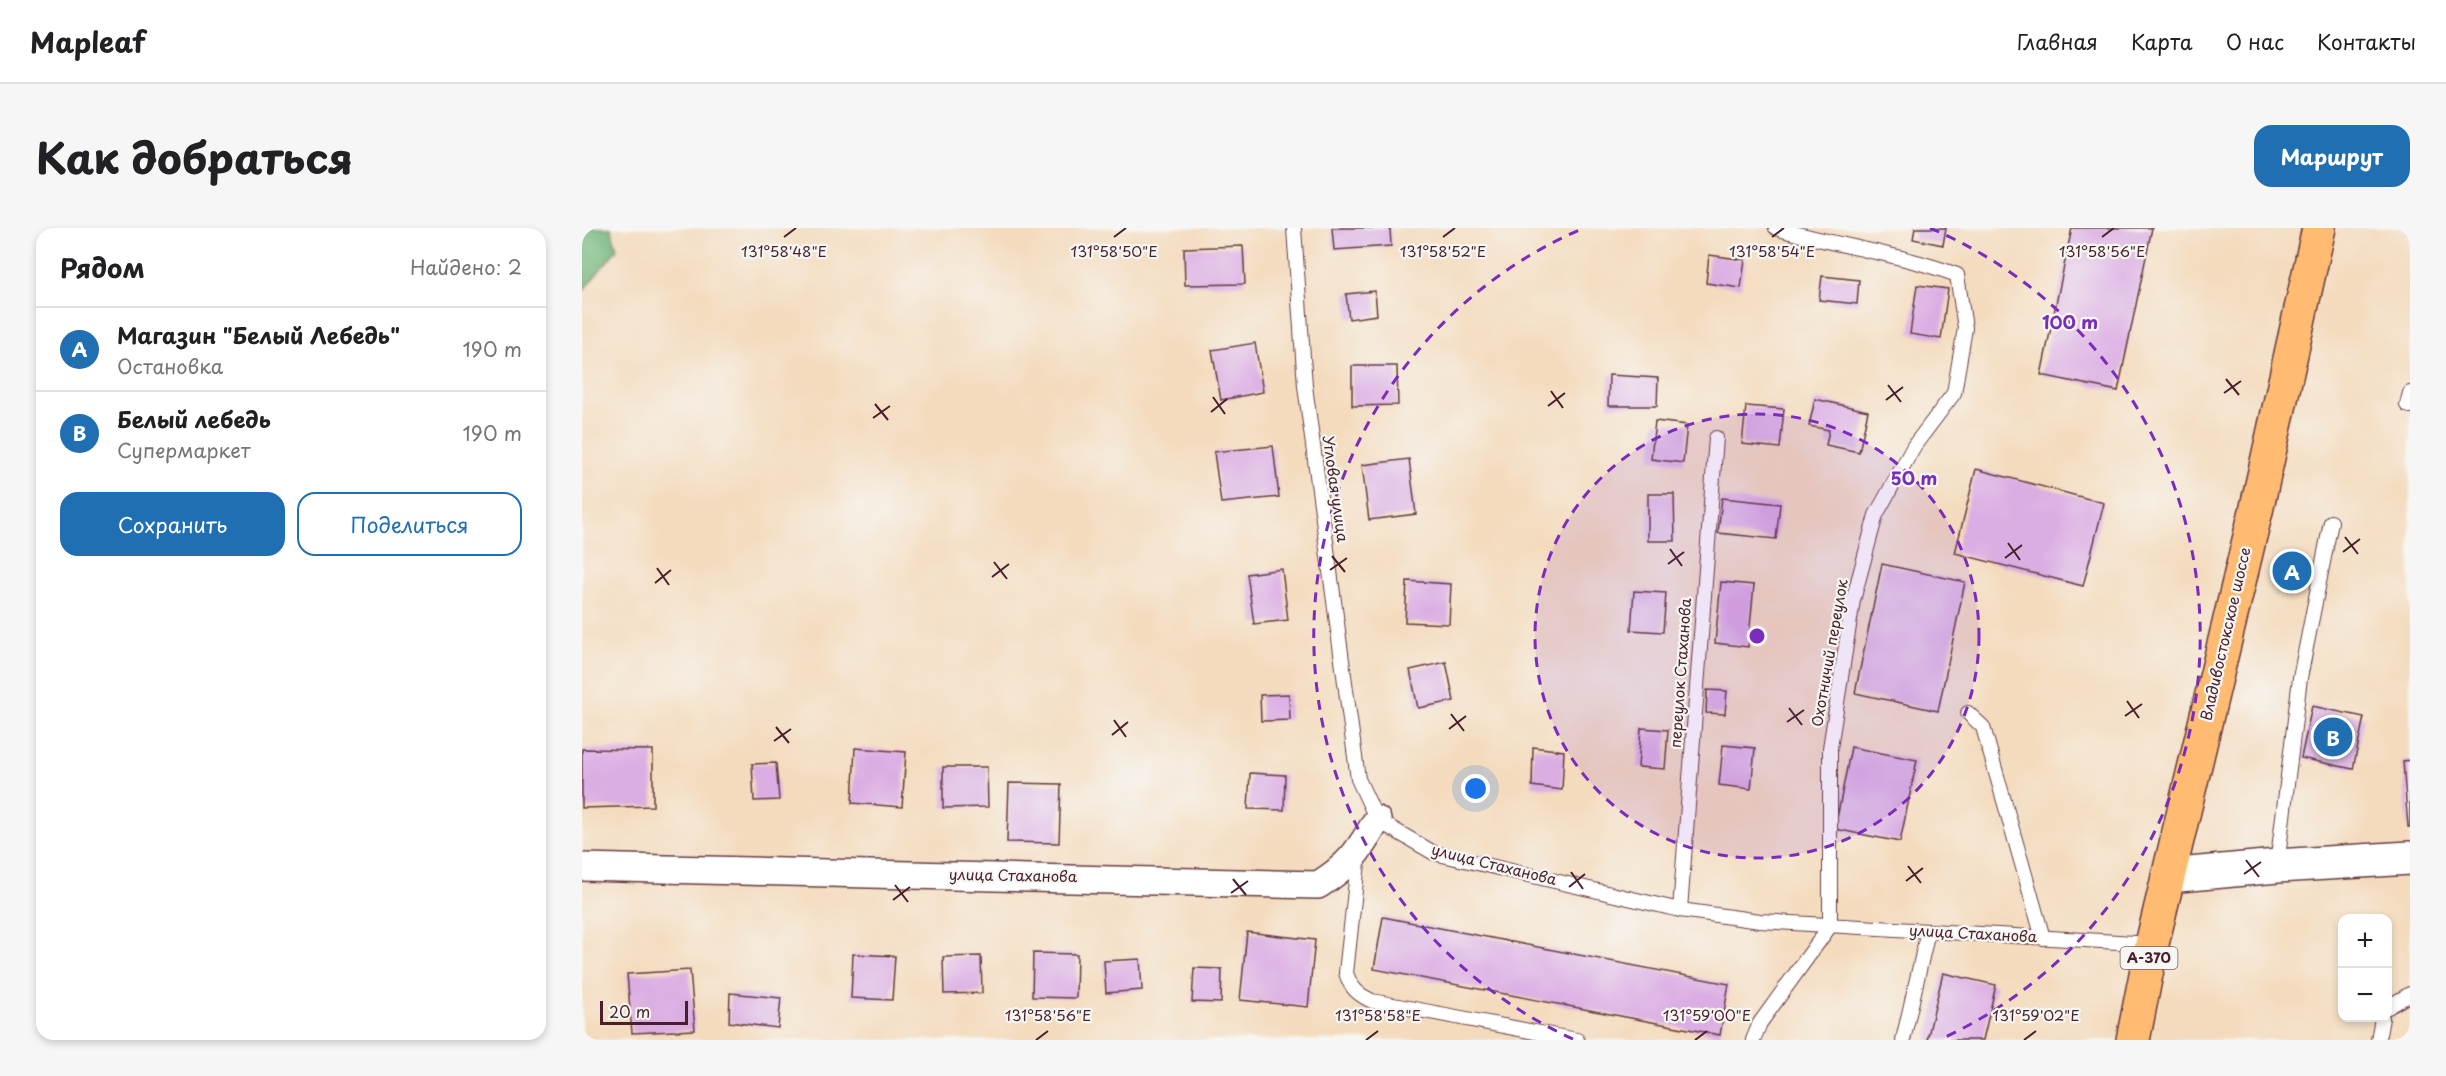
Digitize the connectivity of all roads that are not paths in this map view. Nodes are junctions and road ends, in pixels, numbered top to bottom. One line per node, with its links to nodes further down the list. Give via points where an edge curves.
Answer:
1 (1294, 228): 9 (lane, Угловая улица, via 1305,386 1358,779)
2 (1776, 228): 16 (lane, Охотничий переулок, via 1821,242 1918,261 1956,275 1965,328 1954,393 1914,446 1876,515 1852,600 1830,748)
3 (2319, 228): 14 (highway, Владивостокское шоссе / А-370)
4 (2410, 393): 5 (lane)
5 (2410, 406)
6 (1716, 438): 15 (lane, переулок Стаханова)
7 (2331, 522): 12 (lane, via 2300,678)
8 (1968, 713): 18 (lane, via 1983,727)
9 (1377, 820): 10 (street, улица Стаханова); 15 (lane, улица Стаханова, via 1434,853)
10 (1359, 851): 13 (street, улица Стаханова, via 1342,870 1318,885); 23 (lane, via 1346,973 1359,995 1372,1001)
11 (2410, 858): 12 (street)
12 (2277, 866): 14 (street)
13 (582, 867)
14 (2168, 876): 19 (highway, Владивостокское шоссе / А-370)
15 (1680, 910): 16 (lane, улица Стаханова)
16 (1830, 926): 17 (lane, улица Стаханова); 24 (lane, via 1760,1023)
17 (1928, 931): 18 (lane, улица Стаханова); 25 (lane)
18 (2043, 938): 19 (lane, улица Стаханова)
19 (2152, 944): 26 (highway, Владивостокское шоссе / А-370)
20 (2410, 994): 21 (lane)
21 (2392, 1005)
22 (2381, 1022): 27 (lane)
23 (1577, 1040)
24 (1753, 1040)
25 (1903, 1040)
26 (2133, 1040)
27 (2378, 1040)

